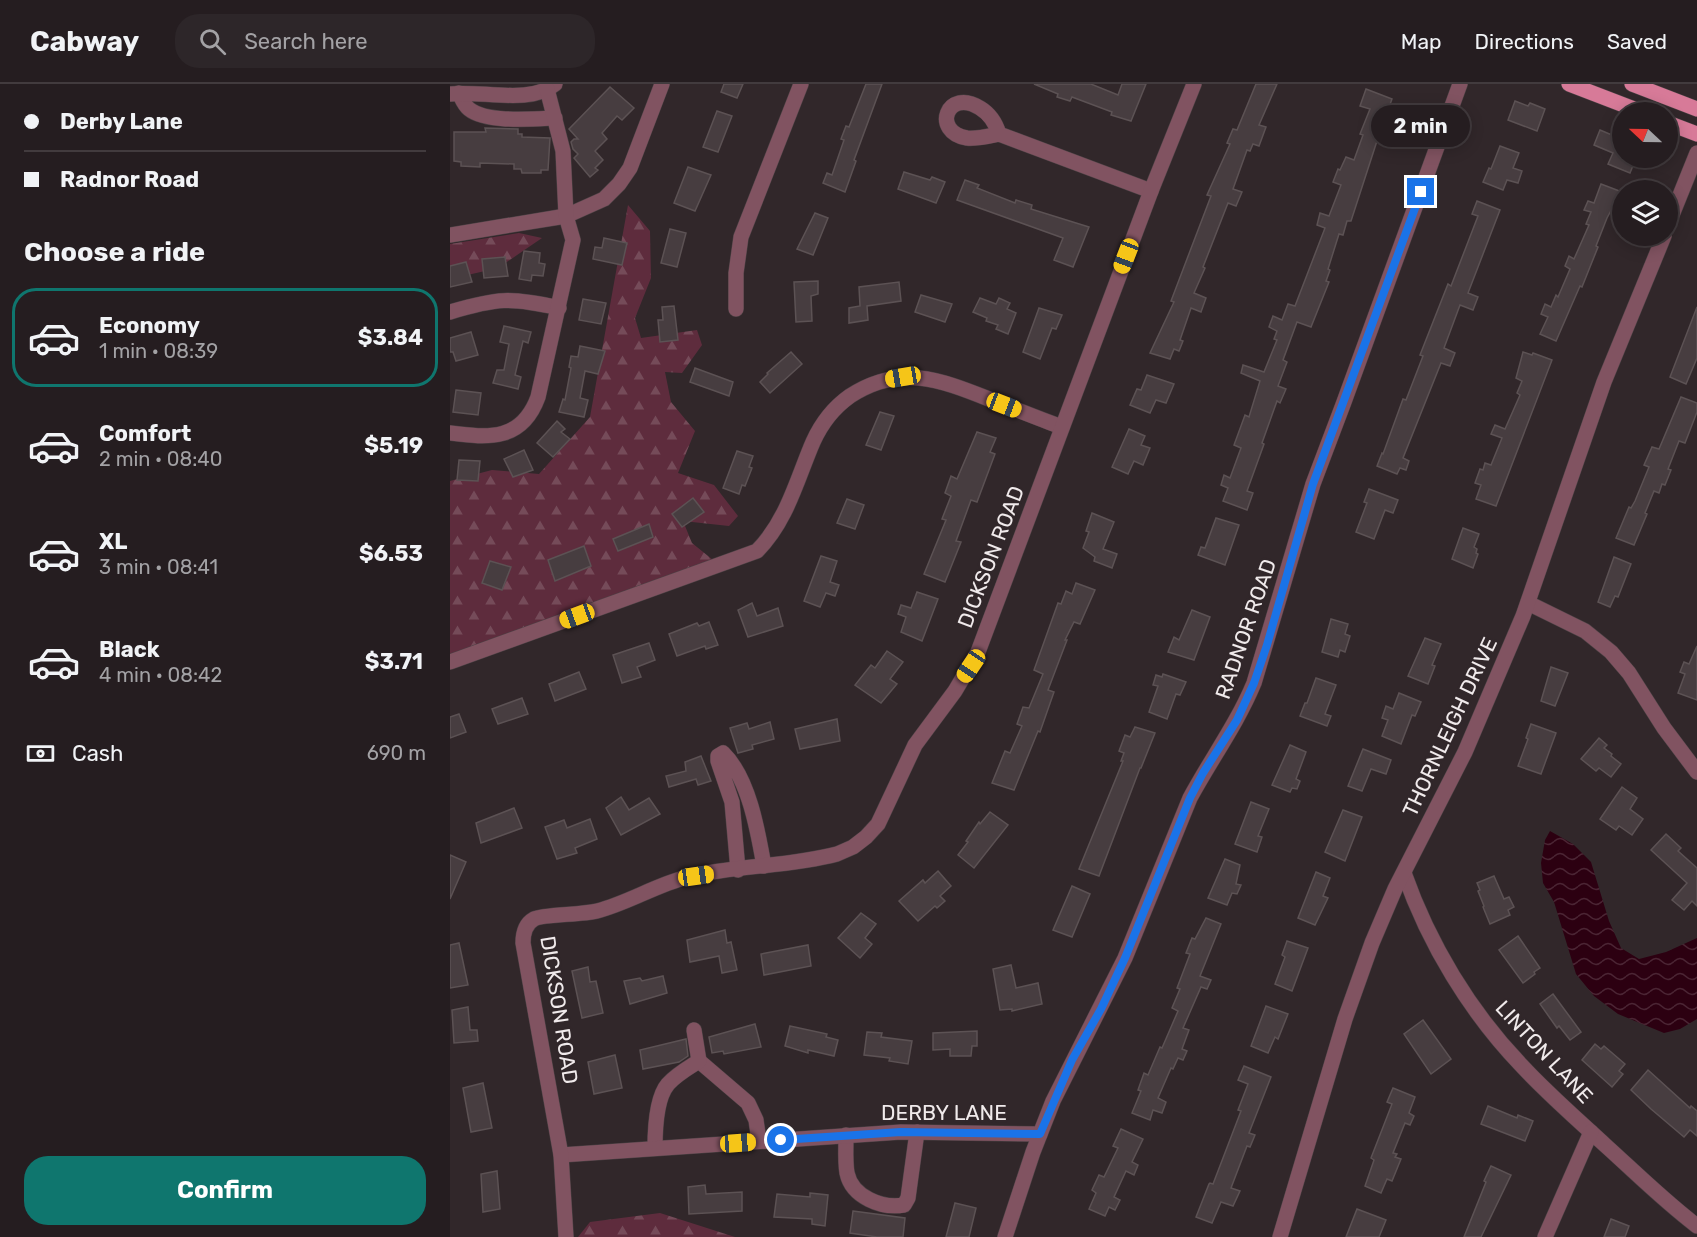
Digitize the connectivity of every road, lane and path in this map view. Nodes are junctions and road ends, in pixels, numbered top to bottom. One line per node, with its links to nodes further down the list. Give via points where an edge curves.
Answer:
1 (662, 84): 18 (street, via 626,176 604,199)
2 (801, 84): 22 (street, via 741,237)
3 (1194, 84): 16 (street, DICKSON ROAD)
4 (1460, 84): 36 (street, RADNOR ROAD, via 1326,446 1254,683 1237,720 1190,798 1125,958 1072,1060)
5 (1569, 84): 9 (main road)
6 (1632, 84): 10 (main road)
7 (551, 87): 8 (street, via 521,95); 11 (street)
8 (454, 94): 11 (street, via 466,107 489,116)
9 (1616, 102)
10 (1697, 109)
11 (555, 118): 18 (street, via 563,151)
12 (1678, 127): 14 (main road)
13 (999, 134): 16 (street)
14 (1697, 134)
15 (1697, 153): 17 (street)
16 (1151, 191): 24 (street, DICKSON ROAD)
17 (1678, 200)
18 (566, 216): 19 (street); 21 (street, via 573,240)
19 (450, 233)
20 (1660, 246): 26 (street, THORNLEIGH DRIVE, via 1604,382)
21 (559, 308): 23 (street, via 504,299); 25 (street, via 531,412 513,429 492,436)
22 (736, 309)
23 (450, 312)
24 (1062, 427): 27 (street, via 947,383 916,377 876,382 837,404 827,417 775,532 757,550); 29 (street, DICKSON ROAD, via 978,652 915,746 878,824 867,837 843,852)
25 (450, 433)
26 (1527, 603): 28 (street, via 1585,631 1611,651); 31 (street, THORNLEIGH DRIVE, via 1466,752)
27 (450, 662)
28 (1697, 772)
29 (764, 866): 30 (street, DICKSON ROAD); 30 (street, via 752,807 723,753 718,761 732,802)
30 (738, 870): 40 (street, DICKSON ROAD, via 684,878 593,912 542,916 526,927 523,943)
31 (1404, 873): 35 (street, LINTON LANE, via 1431,936 1475,1009 1522,1066); 44 (street, THORNLEIGH DRIVE, via 1356,986)
32 (694, 1030): 33 (street)
33 (699, 1061): 38 (street, via 748,1102); 39 (street, via 666,1085 658,1108)
34 (917, 1132): 36 (street, DERBY LANE); 37 (street, DERBY LANE); 37 (street, via 908,1198 903,1205 894,1207 869,1200 852,1185 847,1171)
35 (1591, 1132): 41 (street, LINTON LANE); 45 (street)
36 (1040, 1134): 43 (street, RADNOR ROAD)
37 (846, 1135): 38 (street, DERBY LANE)
38 (759, 1141): 39 (street, DERBY LANE)
39 (655, 1148): 40 (street, DERBY LANE)
40 (561, 1155): 42 (street, DICKSON ROAD)
41 (1697, 1226)
42 (566, 1237)
43 (1005, 1237)
44 (1280, 1237)
45 (1545, 1237)

